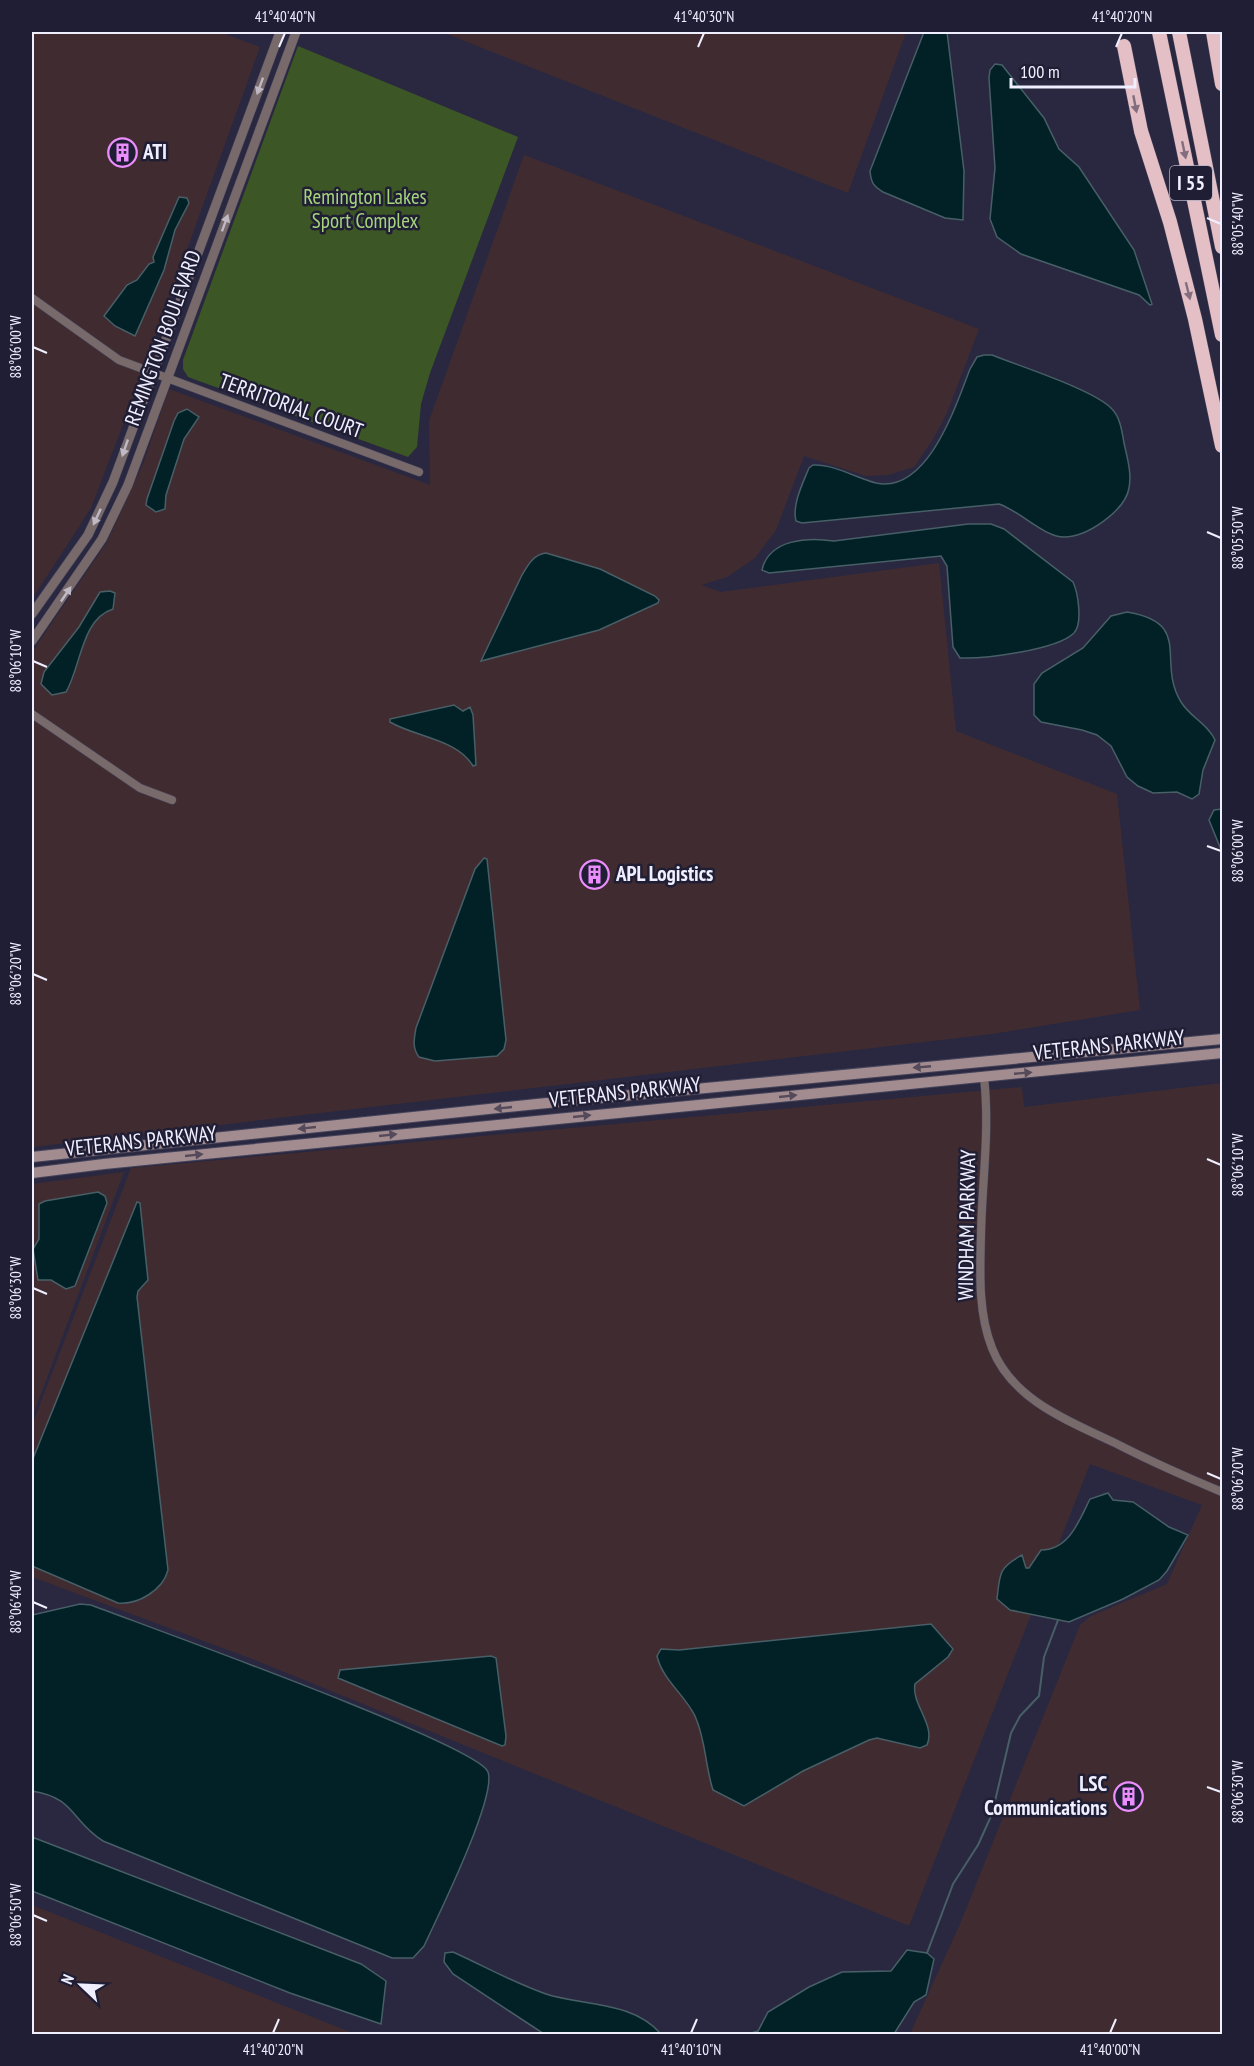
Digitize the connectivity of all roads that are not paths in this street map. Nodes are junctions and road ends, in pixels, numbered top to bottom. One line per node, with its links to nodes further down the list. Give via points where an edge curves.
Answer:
1 (280, 32): 11 (street, REMINGTON BOULEVARD, one-way to 11)
2 (296, 32): 12 (street, REMINGTON BOULEVARD, one-way to 2)
3 (1159, 32): 10 (highway, I 55, one-way to 10)
4 (1179, 32): 8 (highway, I 55)
5 (1213, 32): 7 (highway)
6 (1124, 46): 13 (highway, one-way to 13, via 1140,131 1170,222)
7 (1222, 84)
8 (1222, 247)
9 (32, 298): 11 (street, TERRITORIAL COURT, via 109,354)
10 (1222, 335)
11 (152, 373): 12 (street, TERRITORIAL COURT); 15 (street, REMINGTON BOULEVARD, one-way to 15, via 113,482 88,535)
12 (167, 379): 14 (street, TERRITORIAL COURT); 16 (street, REMINGTON BOULEVARD, one-way to 12, via 102,539 128,485)
13 (1222, 446)
14 (418, 472)
15 (32, 614)
16 (32, 641)
17 (32, 714): 18 (street, via 140,788)
18 (172, 800)
19 (1222, 1039): 22 (main road, VETERANS PARKWAY, one-way to 22)
20 (1222, 1053): 21 (main road, VETERANS PARKWAY, one-way to 20)
21 (984, 1077): 23 (main road, VETERANS PARKWAY, one-way to 21); 24 (street, WINDHAM PARKWAY, via 988,1124 980,1271 984,1318 992,1349 1021,1389 1055,1414 1158,1466)
22 (32, 1157)
23 (32, 1173)
24 (1222, 1492)

